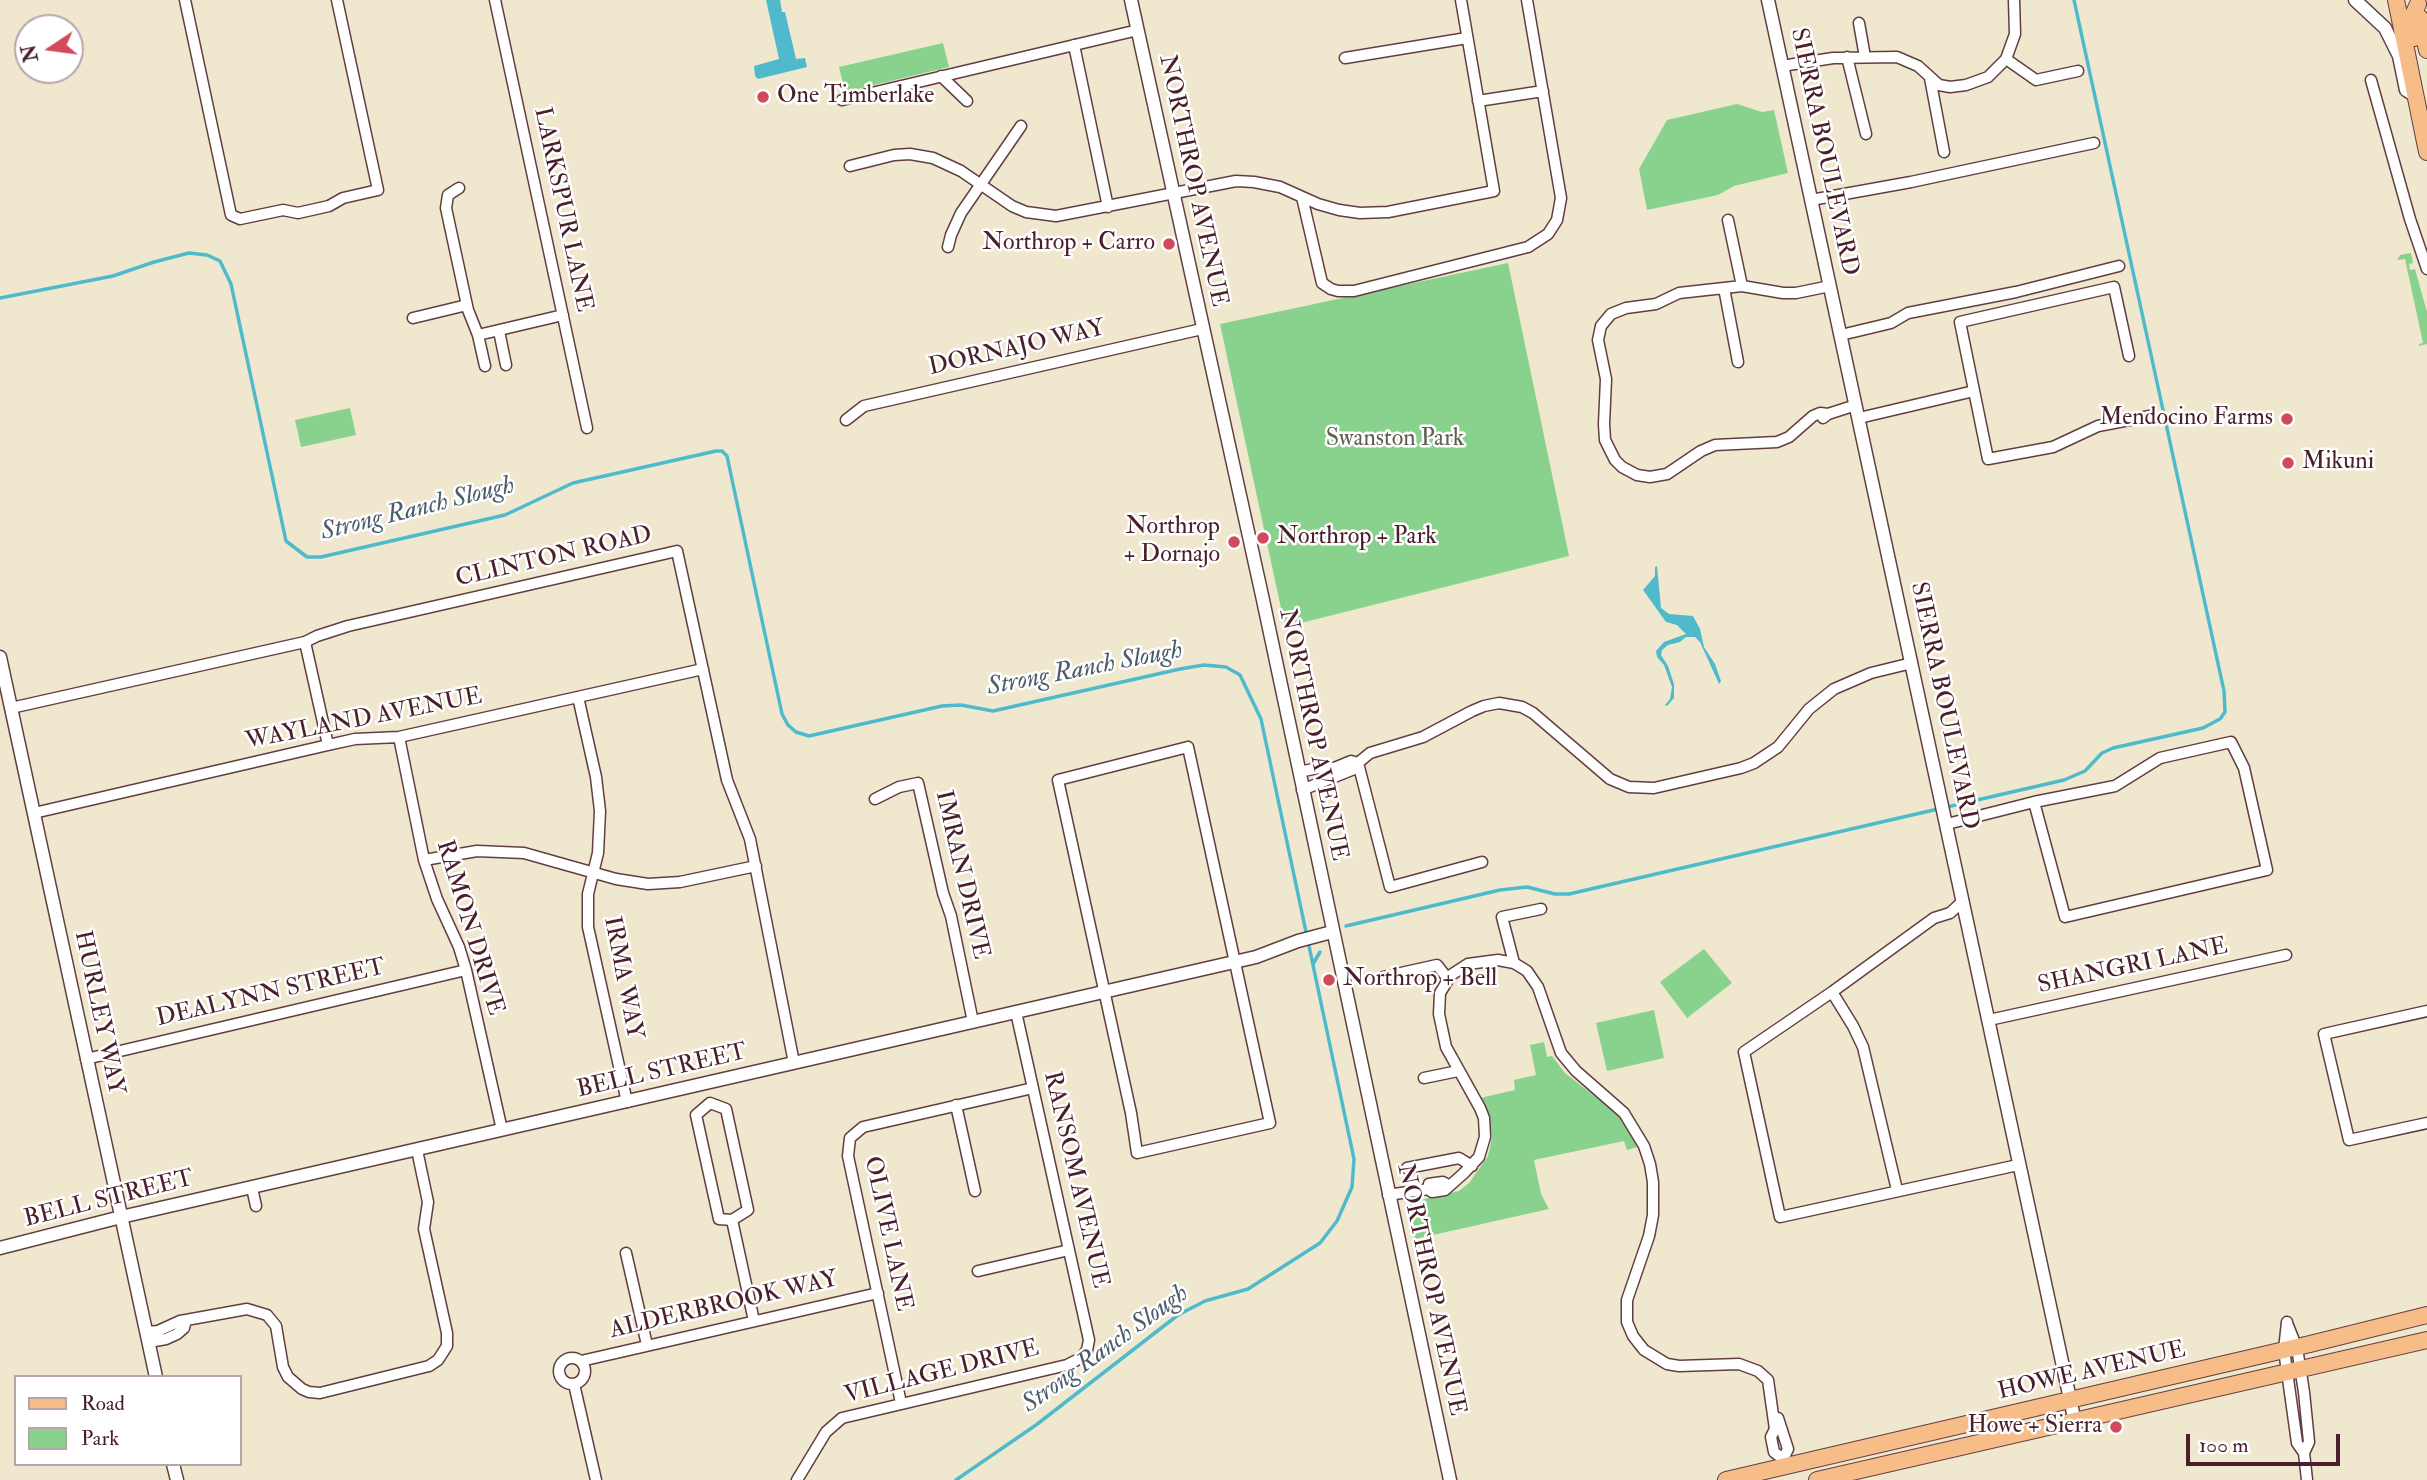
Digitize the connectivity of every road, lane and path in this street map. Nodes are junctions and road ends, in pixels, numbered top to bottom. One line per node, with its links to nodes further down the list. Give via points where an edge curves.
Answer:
1 (185, 0): 2 (street, via 231,215 240,219 283,210 298,213 378,190)
2 (337, 0)
3 (495, 0): 52 (street, LARKSPUR LANE)
4 (1131, 0): 13 (street, NORTHROP AVENUE)
5 (1461, 0): 14 (street)
6 (1527, 0): 26 (street)
7 (1768, 0): 21 (street, SIERRA BOULEVARD)
8 (2014, 0): 20 (street, via 2015,34)
9 (2355, 0): 27 (street, via 2385,28 2399,56 2406,90)
10 (2396, 0): 27 (main road)
11 (2417, 1): 16 (main road); 27 (main road, via 2411,19 2422,84)
12 (1859, 23): 18 (street)
13 (1138, 30): 15 (street); 40 (street, NORTHROP AVENUE)
14 (1467, 38): 19 (street); 30 (street)
15 (1074, 45): 23 (street); 43 (street)
16 (2427, 50)
17 (1847, 57): 18 (street); 21 (street); 32 (street)
18 (1865, 57): 24 (street, via 1908,61)
19 (1345, 58)
20 (2006, 59): 22 (street, via 2036,80); 24 (street, via 1988,77 1966,85 1945,87)
21 (1782, 66): 42 (street, SIERRA BOULEVARD)
22 (2078, 71)
23 (941, 76): 28 (street); 29 (street)
24 (1930, 78): 35 (street)
25 (2371, 80): 47 (street)
26 (1543, 91): 30 (street); 41 (street, via 1561,198 1557,220 1548,234 1528,247 1354,291 1331,289 1322,283)
27 (2416, 96): 33 (main road)
28 (842, 100)
29 (967, 101)
30 (1478, 101): 41 (street, via 1494,191 1374,214 1339,211)
31 (1021, 126): 38 (street)
32 (1866, 134)
33 (2425, 136): 36 (main road)
34 (2094, 143): 42 (street)
35 (1944, 152)
36 (2427, 152)
37 (850, 166): 38 (street, via 910,154 947,163)
38 (981, 185): 43 (street, via 1012,206 1041,215 1063,216); 45 (street, via 957,220)
39 (459, 188): 51 (street, via 450,192 446,203)
40 (1172, 193): 41 (street, via 1218,183 1254,182); 43 (street); 54 (street, NORTHROP AVENUE)
41 (1302, 197)
42 (1811, 200): 49 (street, SIERRA BOULEVARD)
43 (1108, 206)
44 (1728, 220): 48 (street)
45 (948, 247)
46 (2119, 266): 57 (street, via 1908,313 1891,323)
47 (2427, 269)
48 (1742, 286): 49 (street, via 1783,293); 50 (street)
49 (1830, 286): 57 (street, SIERRA BOULEVARD)
50 (1724, 288): 59 (street); 63 (street, via 1679,293 1646,307 1619,310 1604,321 1598,341 1606,379 1604,432 1610,452 1622,467 1643,477 1661,476 1715,445 1777,442 1819,413)
51 (467, 305): 53 (street); 56 (street)
52 (563, 315): 55 (street); 66 (street, LARKSPUR LANE)
53 (413, 318)
54 (1202, 329): 65 (street, DORNAJO WAY, via 864,406); 76 (street, NORTHROP AVENUE)
55 (499, 331): 56 (street); 60 (street)
56 (478, 335): 61 (street)
57 (1841, 335): 63 (street, SIERRA BOULEVARD)
58 (2129, 356): 62 (street, via 2114,287 1960,322)
59 (1738, 362)
60 (506, 365)
61 (485, 366)
62 (1974, 391): 63 (street); 64 (street, via 1988,459 2053,447 2098,426)
63 (1857, 411): 69 (street, SIERRA BOULEVARD)
64 (2150, 416)
65 (846, 420)
66 (587, 428)
67 (305, 642): 70 (street, CLINTON ROAD, via 348,626 677,551); 72 (street, CLINTON ROAD); 74 (street)
68 (0, 657): 72 (street, HURLEY WAY)
69 (1912, 663): 75 (street, via 1834,689 1808,709 1778,747 1754,763 1654,788 1619,784 1533,713 1499,703 1472,710 1423,737 1370,752); 82 (street, SIERRA BOULEVARD)
70 (703, 669): 71 (street, WAYLAND AVENUE); 85 (street, CLINTON ROAD, via 727,780)
71 (578, 697): 73 (street, WAYLAND AVENUE); 86 (street, IRMA WAY, via 599,801 600,832)
72 (11, 708): 81 (street, HURLEY WAY)
73 (399, 737): 74 (street, WAYLAND AVENUE); 83 (street, RAMON DRIVE)
74 (328, 745): 81 (street, WAYLAND AVENUE)
75 (1358, 763): 77 (street, via 1354,769); 84 (street, via 1390,887)
76 (1298, 772): 77 (street, via 1318,768); 78 (street, NORTHROP AVENUE)
77 (1335, 772): 78 (street)
78 (1302, 790): 89 (street, NORTHROP AVENUE)
79 (875, 799): 101 (street, IMRAN DRIVE, via 918,783)
80 (2034, 802): 80 (street, via 2115,786 2160,758 2231,742 2244,768 2267,870 2064,917); 82 (street)
81 (34, 813): 102 (street, HURLEY WAY)
82 (1945, 814): 87 (street, SIERRA BOULEVARD)
83 (424, 860): 86 (street, via 500,851); 93 (street, RAMON DRIVE)
84 (1482, 862)
85 (756, 866): 86 (street, via 664,884); 103 (street, CLINTON ROAD)
86 (593, 872): 108 (street, IRMA WAY, via 588,927)
87 (1963, 901): 97 (street); 100 (street, SIERRA BOULEVARD)
88 (1541, 909): 92 (street, via 1502,917)
89 (1332, 932): 91 (street, BELL STREET); 120 (street, NORTHROP AVENUE)
90 (2286, 955): 100 (street, SHANGRI LANE)
91 (1235, 962): 96 (street, BELL STREET); 96 (street, via 1270,1123 1137,1153); 96 (street, via 1188,747 1058,780)
92 (1514, 963): 95 (street, via 1477,961); 144 (street, via 1527,971 1538,987 1561,1053 1624,1113 1650,1164 1653,1215 1627,1300 1633,1336 1652,1357 1667,1364 1748,1366 1768,1380 1777,1429 1771,1437)
93 (466, 970): 102 (street, DEALYNN STREET); 112 (street, RAMON DRIVE)
94 (1383, 976): 95 (street, via 1437,965)
95 (1448, 979): 104 (street, via 1440,993 1439,1014 1446,1047)
96 (1105, 992): 99 (street, BELL STREET)
97 (1832, 992): 118 (street, via 1863,1047); 118 (street, via 1744,1052 1780,1217)
98 (2427, 1011): 111 (street, via 2324,1034 2349,1140)
99 (1016, 1012): 101 (street, BELL STREET); 107 (street, RANSOM AVENUE)
100 (1989, 1020): 114 (street, SIERRA BOULEVARD)
101 (973, 1022): 103 (street, BELL STREET)
102 (86, 1059): 122 (street, HURLEY WAY)
103 (794, 1063): 106 (street, BELL STREET)
104 (1458, 1071): 105 (street); 115 (street, via 1480,1108 1486,1129)
105 (1424, 1079)
106 (705, 1084): 108 (street, BELL STREET); 109 (street)
107 (1033, 1087): 110 (street, OLIVE LANE); 125 (street, RANSOM AVENUE)
108 (627, 1102): 112 (street, BELL STREET)
109 (710, 1103): 123 (street, via 696,1115 719,1219); 123 (street, via 726,1108 748,1210)
110 (956, 1105): 119 (street); 128 (street, OLIVE LANE, via 863,1127 850,1138 848,1156)
111 (2427, 1123)
112 (502, 1130): 113 (street, BELL STREET)
113 (417, 1150): 117 (street, BELL STREET); 131 (street, via 428,1202 424,1229 447,1333 447,1346 438,1360 320,1393 302,1389 288,1377 276,1326 267,1315 247,1309 186,1320 177,1334)
114 (2018, 1165): 118 (street); 140 (street, SIERRA BOULEVARD)
115 (1472, 1167): 116 (street, via 1459,1158); 120 (street, via 1445,1190)
116 (1407, 1168)
117 (251, 1188): 121 (street); 122 (street, BELL STREET)
118 (1897, 1190)
119 (975, 1191)
120 (1388, 1195): 148 (street, NORTHROP AVENUE)
121 (256, 1206)
122 (121, 1217): 124 (street, BELL STREET); 131 (street, HURLEY WAY)
123 (732, 1220): 130 (street)
124 (0, 1248)
125 (1069, 1250): 127 (street); 135 (street, RANSOM AVENUE, via 1089,1340)
126 (626, 1253): 133 (street)
127 (978, 1271)
128 (878, 1293): 130 (street, ALDERBROOK WAY); 141 (street, OLIVE LANE)
129 (2427, 1315): 134 (main road, HOWE AVENUE)
130 (754, 1321): 133 (street, ALDERBROOK WAY)
131 (148, 1337): 138 (street, HURLEY WAY)
132 (2427, 1340): 137 (main road, HOWE AVENUE)
133 (647, 1345): 136 (street, ALDERBROOK WAY)
134 (2290, 1349): 137 (street); 140 (main road, HOWE AVENUE)
135 (1084, 1355): 141 (street, VILLAGE DRIVE, via 1067,1365)
136 (581, 1362): 139 (street, ALDERBROOK WAY, via 585,1373); 139 (street, ALDERBROOK WAY, via 569,1359 560,1367 562,1380)
137 (2294, 1371): 142 (main road, HOWE AVENUE); 151 (street, via 2297,1443 2304,1453)
138 (156, 1375)
139 (574, 1384): 146 (street, ALDERBROOK WAY)
140 (2071, 1401): 142 (street, SIERRA BOULEVARD); 143 (main road, HOWE AVENUE)
141 (901, 1403): 147 (street, VILLAGE DRIVE, via 836,1422)
142 (2075, 1422): 145 (main road, HOWE AVENUE)
143 (1956, 1426): 144 (main road, HOWE AVENUE); 145 (main road, via 1942,1443 1876,1458)
144 (1782, 1468): 149 (main road, HOWE AVENUE)
145 (1863, 1475): 150 (main road, HOWE AVENUE)
146 (596, 1480)
147 (797, 1480)
148 (1450, 1480)
149 (1726, 1480)
150 (1817, 1480)
151 (2307, 1480)

